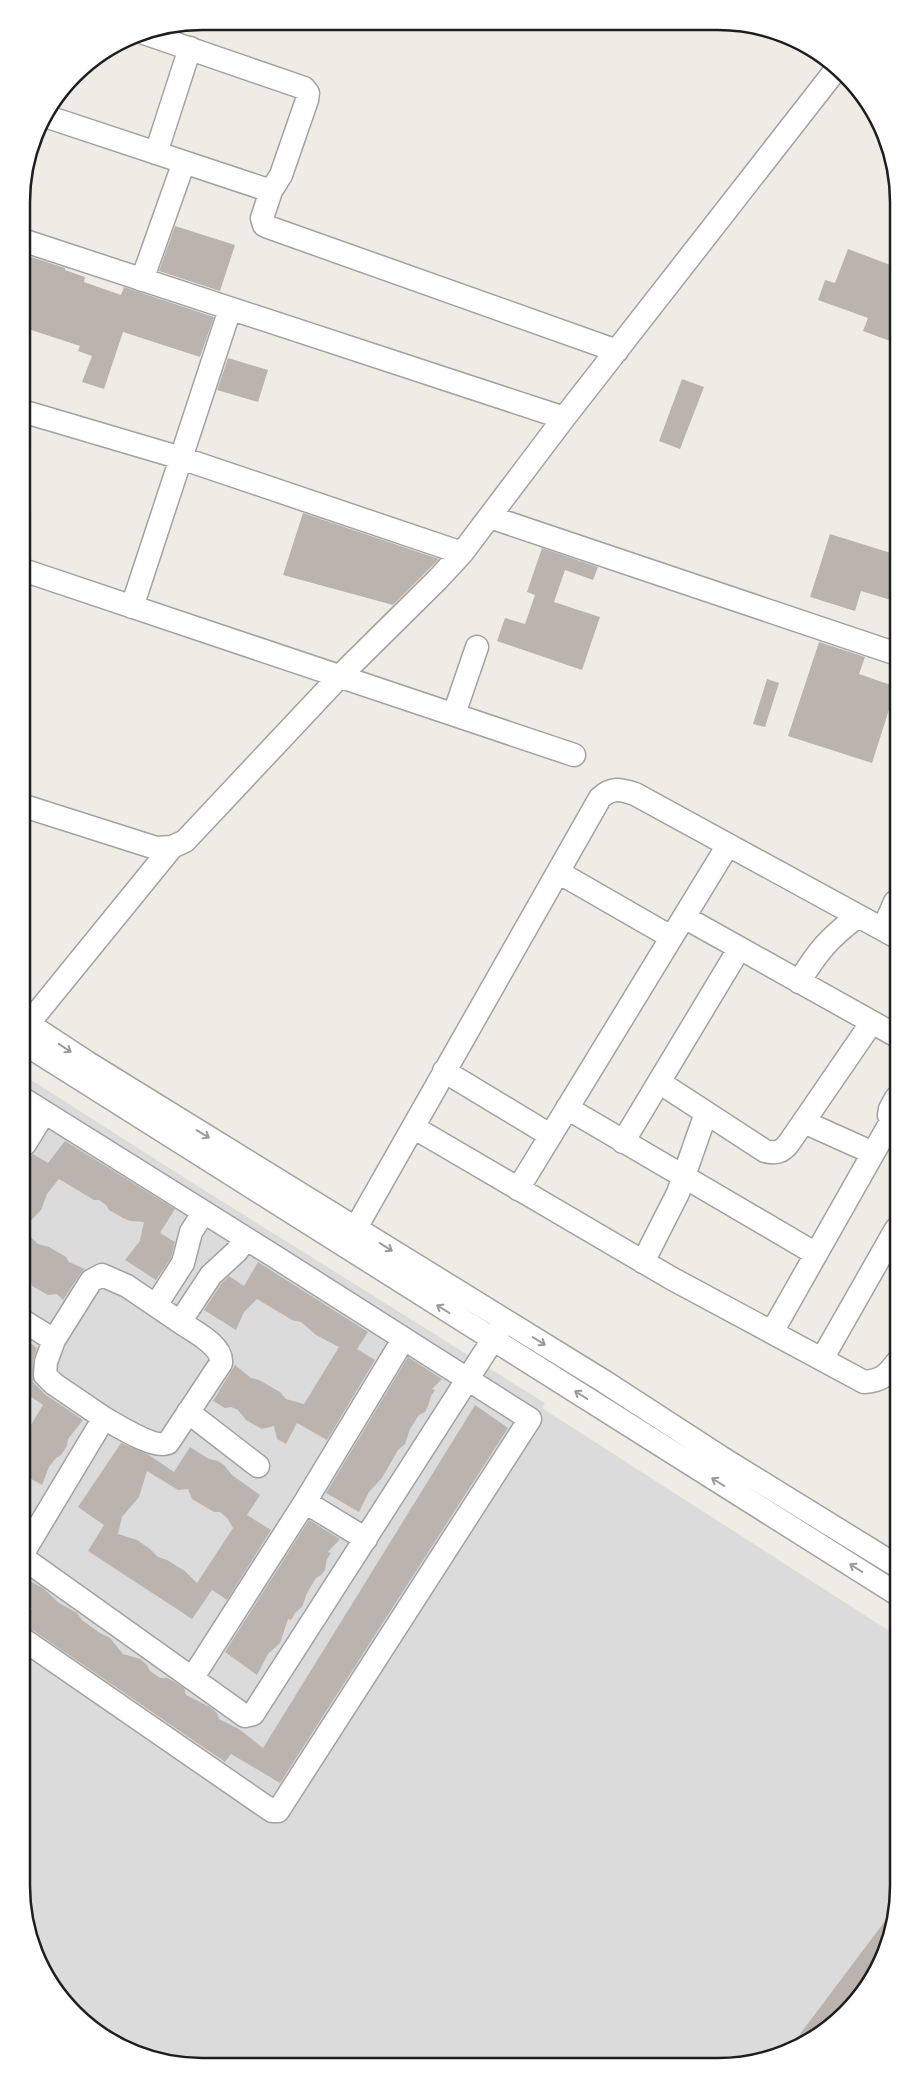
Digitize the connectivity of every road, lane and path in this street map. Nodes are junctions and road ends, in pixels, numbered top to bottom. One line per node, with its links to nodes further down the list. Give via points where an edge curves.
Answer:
1 (155, 37): 2 (street)
2 (190, 48): 5 (street); 7 (street, via 297,84 308,93 281,175)
3 (833, 74): 11 (street)
4 (52, 118): 5 (street)
5 (156, 153): 6 (street)
6 (184, 162): 7 (street); 9 (street)
7 (271, 191): 11 (street, via 262,218 268,228)
8 (30, 243): 9 (street)
9 (142, 280): 10 (street)
10 (230, 309): 13 (street); 14 (street)
11 (618, 351): 13 (street)
12 (30, 413): 14 (street)
13 (564, 418): 15 (street)
14 (181, 458): 16 (street); 18 (street)
15 (490, 517): 16 (street); 20 (street)
16 (462, 554): 21 (street)
17 (30, 572): 18 (street)
18 (132, 606): 21 (street)
19 (478, 647): 22 (street)
20 (890, 652)
21 (340, 676): 22 (street); 26 (street, via 198,828 185,841)
22 (454, 714): 23 (street)
23 (574, 755)
24 (30, 808): 26 (street, via 156,848)
25 (728, 845): 27 (street, via 635,794 608,790 600,798); 28 (street); 29 (street)
26 (172, 846): 35 (street)
27 (558, 872): 31 (street); 38 (street)
28 (858, 916): 30 (street); 33 (street, via 817,953)
29 (684, 917): 31 (street); 32 (street)
30 (889, 933)
31 (671, 937): 41 (street)
32 (739, 949): 33 (street); 39 (street)
33 (799, 982): 34 (street)
34 (872, 1022): 36 (street); 44 (street)
35 (30, 1025)
36 (890, 1032)
37 (30, 1033): 54 (street)
38 (444, 1072): 45 (street); 47 (street)
39 (659, 1082): 43 (street); 49 (street)
40 (30, 1103): 42 (street)
41 (567, 1108): 47 (street); 49 (street)
42 (44, 1113): 48 (street); 53 (street)
43 (706, 1113): 44 (street, via 773,1153 785,1148); 51 (street)
44 (804, 1122): 50 (street)
45 (413, 1127): 52 (street); 54 (street)
46 (890, 1127): 50 (street)
47 (550, 1135): 52 (street)
48 (30, 1136)
49 (623, 1142): 51 (street)
50 (873, 1153): 57 (street)
51 (683, 1178): 57 (street); 58 (street)
52 (518, 1189): 58 (street)
53 (204, 1212): 55 (street); 59 (street, via 191,1232 183,1263)
54 (351, 1238): 60 (street, one-way to 60); 66 (street, one-way to 54)
55 (246, 1239): 61 (street, via 211,1275); 65 (street)
56 (890, 1240): 67 (street)
57 (816, 1254): 63 (street)
58 (643, 1262): 63 (street)
59 (156, 1305): 61 (street); 64 (street, via 109,1276 96,1277)
60 (505, 1320): 66 (street); 76 (street, one-way to 76)
61 (180, 1322): 70 (street, via 208,1341 221,1358 221,1363)
62 (30, 1325): 64 (street)
63 (772, 1332): 67 (street)
64 (54, 1340): 71 (street, via 45,1375)
65 (403, 1340): 69 (street); 73 (street)
66 (493, 1340): 69 (street); 78 (street, one-way to 66)
67 (822, 1359): 68 (street, via 864,1382 875,1381)
68 (890, 1371)
69 (468, 1380): 74 (street); 79 (street, via 529,1418 529,1422 278,1811 272,1811)
70 (188, 1412): 71 (street, via 168,1443 164,1444 136,1435); 72 (street)
71 (104, 1418): 75 (street)
72 (258, 1466)
73 (306, 1502): 74 (street); 80 (street)
74 (366, 1539): 80 (street, via 253,1714 245,1716)
75 (30, 1541)
76 (890, 1562)
77 (30, 1563): 80 (street)
78 (890, 1590)
79 (30, 1645)
80 (192, 1677)

